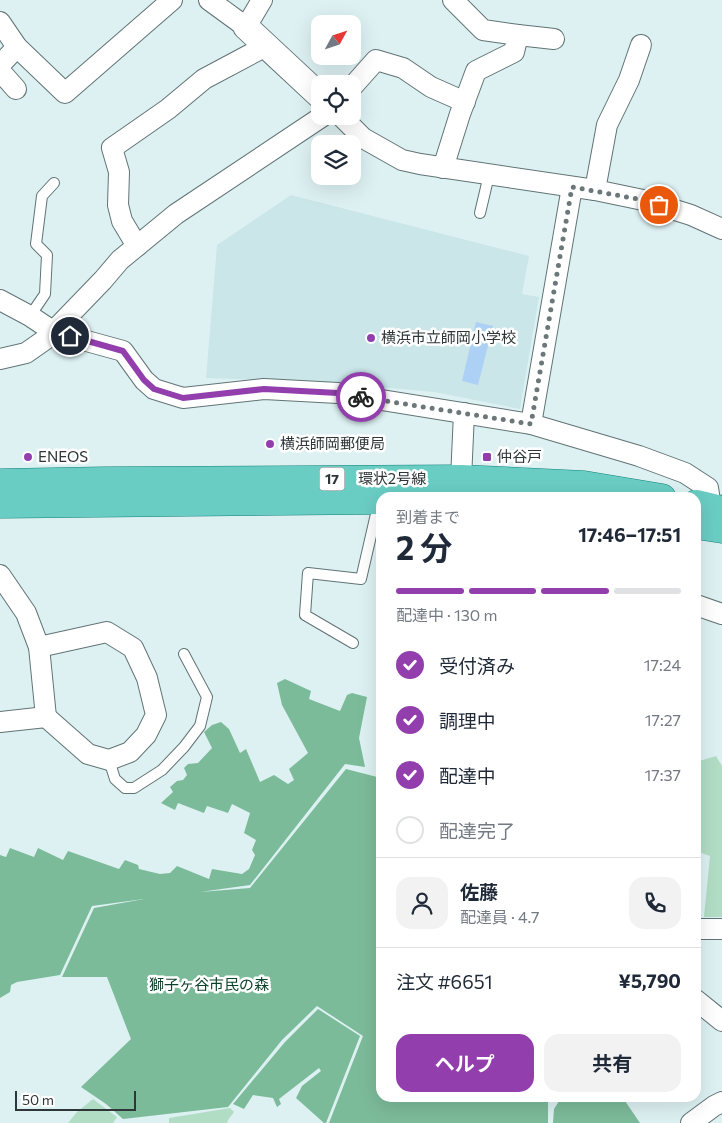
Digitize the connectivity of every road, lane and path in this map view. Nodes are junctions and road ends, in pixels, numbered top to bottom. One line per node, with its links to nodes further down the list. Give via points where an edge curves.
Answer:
1 (172, 0): 11 (street, via 65,92)
2 (210, 0): 6 (street)
3 (262, 0): 6 (street)
4 (453, 0): 7 (street, via 483,30)
5 (0, 22): 11 (street)
6 (246, 27): 9 (street)
7 (518, 35): 8 (street); 17 (street, via 514,52 476,71)
8 (554, 39)
9 (266, 46): 16 (street); 27 (street, via 204,79 112,148 119,172 118,205 122,221)
10 (642, 46): 24 (street, via 607,125)
11 (17, 47): 12 (street)
12 (0, 65)
13 (0, 71): 15 (street)
14 (361, 77): 17 (street, via 376,60 403,68 431,87)
15 (16, 88)
16 (311, 88)
17 (465, 102): 20 (street)
18 (311, 124): 27 (street, via 176,214)
19 (350, 125): 20 (street, via 363,138 402,160)
20 (443, 168): 21 (street)
21 (489, 175): 23 (street); 25 (lane)
22 (54, 183): 29 (lane, via 42,196 36,244 47,255 45,294)
23 (572, 187): 24 (street); 33 (street)
24 (595, 190): 26 (street, via 692,215)
25 (480, 213)
26 (722, 229)
27 (137, 246): 30 (street, via 120,260)
28 (0, 300): 29 (street)
29 (30, 316): 30 (street)
30 (54, 332): 31 (street, via 26,353); 32 (street, via 123,351 154,389 183,398 273,389 338,393)
31 (0, 359)
32 (464, 413): 33 (street); 34 (street)
33 (531, 424): 40 (street, via 640,456 685,473 708,488)
34 (461, 479): 35 (main road, 環状2号線 / 17); 36 (main road, 環状2号線 / 17, via 584,485)
35 (0, 483)
36 (626, 492)
37 (376, 500): 38 (main road, 環状2号線 / 17)
38 (0, 504)
39 (376, 517): 44 (lane, via 361,579 308,573 305,615)
40 (712, 517)
41 (0, 574): 45 (street, via 26,613)
42 (701, 607): 43 (street)
43 (722, 614)
44 (353, 643)
45 (39, 647): 47 (street); 49 (street, via 107,632 133,648 147,678 156,715 146,735 130,752)
46 (184, 654): 49 (lane, via 207,697 200,726 162,770 134,788 125,788 115,779)
47 (46, 716): 48 (street); 49 (street, via 88,754)
48 (0, 722)
49 (109, 760)
50 (701, 929): 51 (street)
51 (722, 929)
52 (701, 1004): 53 (street)
53 (722, 1021)
54 (722, 1102): 55 (street)
55 (691, 1123)

